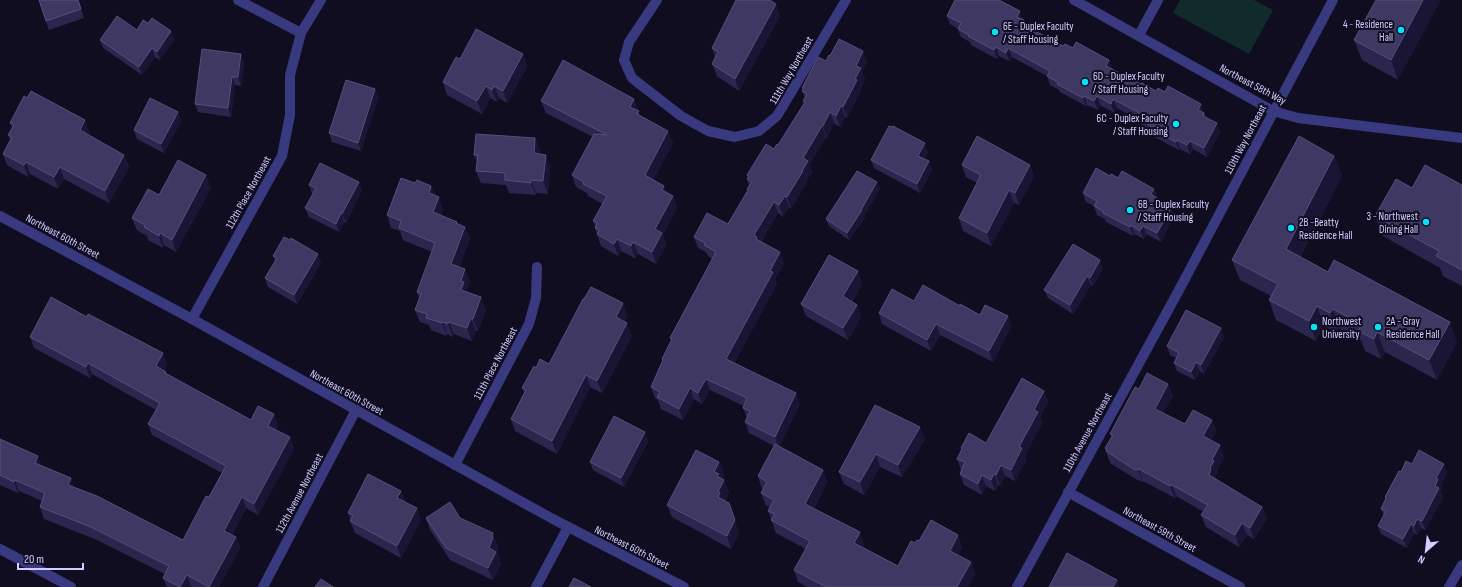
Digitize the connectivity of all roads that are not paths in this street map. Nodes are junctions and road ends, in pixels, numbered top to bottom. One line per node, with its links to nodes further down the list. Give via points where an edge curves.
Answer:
1 (238, 0): 8 (street)
2 (321, 0): 8 (street, 112th Place Northeast)
3 (657, 0): 4 (street, 111th Way Northeast, via 629,42 624,60 632,78 681,116 701,128 734,137 759,132 777,116)
4 (846, 0)
5 (1074, 0): 9 (street, Northeast 58th Way)
6 (1158, 0): 9 (street)
7 (1334, 0): 10 (street, 110th Way Northeast)
8 (301, 33): 15 (street, 112th Place Northeast, via 290,75 290,115 282,156)
9 (1139, 35): 10 (street, Northeast 58th Way)
10 (1273, 111): 11 (street, Northeast 58th Way, via 1298,118); 14 (street, 110th Way Northeast)
11 (1462, 138)
12 (0, 216): 15 (street, Northeast 60th Street)
13 (537, 267): 17 (street, 111th Place Northeast, via 536,298 529,324)
14 (1179, 290): 18 (street, 110th Avenue Northeast)
15 (192, 319): 16 (street, Northeast 60th Street)
16 (356, 410): 17 (street, Northeast 60th Street); 23 (street, 112th Avenue Northeast)
17 (455, 465): 19 (street, Northeast 60th Street)
18 (1068, 492): 26 (street, 110th Avenue Northeast); 27 (street, Northeast 59th Street)
19 (568, 527): 24 (street); 25 (street, Northeast 60th Street)
20 (0, 549): 22 (street)
21 (1462, 565): 28 (street)
22 (71, 587)
23 (263, 587)
24 (536, 587)
25 (684, 587)
26 (1017, 587)
27 (1240, 587)
28 (1450, 587)

